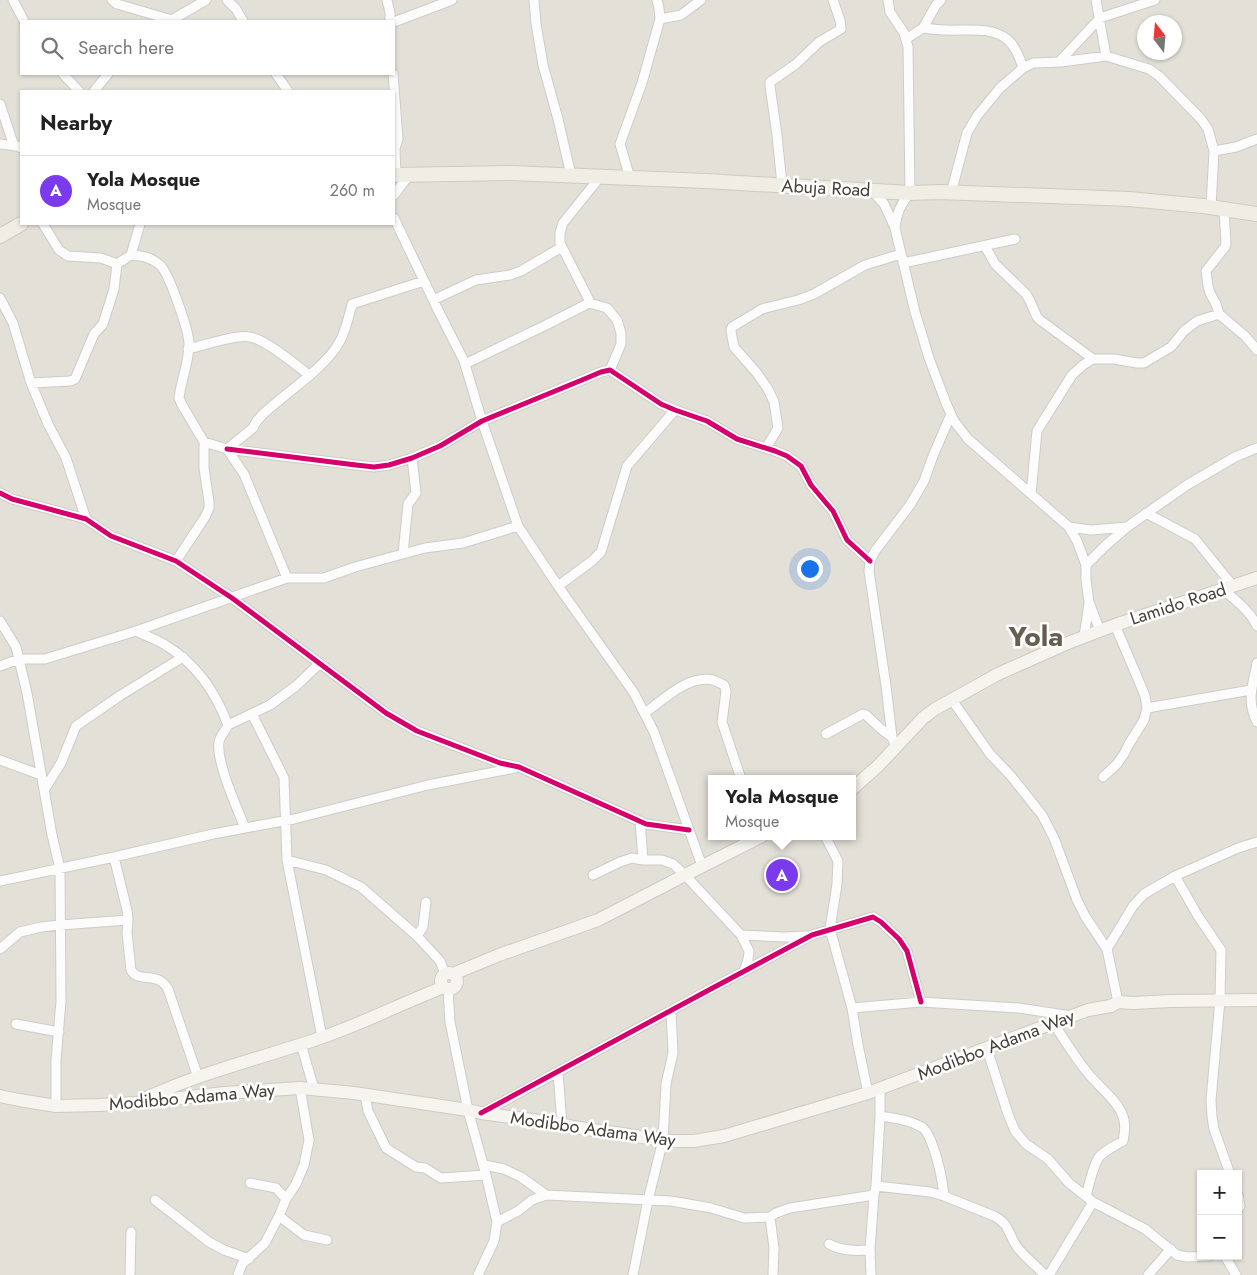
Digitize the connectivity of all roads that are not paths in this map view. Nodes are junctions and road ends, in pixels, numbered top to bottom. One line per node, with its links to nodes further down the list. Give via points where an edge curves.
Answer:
1 (13, 0): 17 (street)
2 (112, 0): 18 (street)
3 (206, 0): 19 (street)
4 (228, 0): 20 (street)
5 (386, 0): 21 (street)
6 (452, 0): 22 (street)
7 (534, 0): 44 (street, via 543,65)
8 (657, 0): 16 (street)
9 (701, 0): 16 (street, via 681,15)
10 (833, 0): 47 (street, via 841,29 819,42 770,82)
11 (888, 0): 24 (street, via 890,12)
12 (940, 0): 23 (street)
13 (1096, 0): 15 (street)
14 (1155, 0): 15 (street)
15 (1100, 18): 25 (street); 26 (street)
16 (660, 19): 46 (street, via 620,144)
17 (23, 20)
18 (168, 20)
19 (173, 20)
20 (242, 20)
21 (392, 20)
22 (395, 21)
23 (923, 28): 24 (street); 27 (street, via 1000,34 1010,41)
24 (906, 39): 51 (street)
25 (1106, 56): 26 (street); 42 (street, via 1149,69 1158,76 1208,129)
26 (1059, 62): 27 (street, via 1034,63)
27 (1023, 68): 50 (street, via 1000,88 967,132)
28 (64, 75): 32 (street)
29 (107, 75): 33 (street)
30 (277, 75): 34 (street)
31 (394, 75): 36 (street)
32 (79, 90)
33 (95, 90)
34 (287, 90)
35 (395, 90): 41 (street, via 398,140)
36 (395, 90)
37 (0, 104): 40 (street)
38 (1257, 139): 42 (street)
39 (0, 144): 40 (street)
40 (18, 147)
41 (395, 151): 43 (street)
42 (1214, 151): 52 (street)
43 (400, 175): 44 (main road, Abuja Road); 49 (street)
44 (571, 175): 45 (main road, Abuja Road)
45 (600, 177): 46 (main road, Abuja Road); 62 (street, via 563,223 560,232)
46 (630, 178): 47 (main road, Abuja Road)
47 (782, 186): 48 (main road, Abuja Road)
48 (872, 190): 51 (main road, Abuja Road); 58 (street, via 884,204)
49 (395, 192)
50 (951, 192): 51 (main road, Abuja Road); 52 (main road, Abuja Road, via 1129,199)
51 (910, 193): 58 (street, via 899,209)
52 (1218, 208): 53 (main road, Abuja Road); 70 (street, via 1226,244 1206,271 1210,293)
53 (1257, 214)
54 (395, 220): 66 (street)
55 (20, 225): 59 (main road)
56 (44, 225): 65 (street, via 59,250 68,256 102,258)
57 (140, 225): 63 (street)
58 (895, 228): 64 (street)
59 (0, 236)
60 (1014, 239): 61 (street)
61 (986, 246): 64 (street); 73 (street, via 995,264 1026,294 1040,320)
62 (562, 247): 68 (street, via 522,271 476,280); 69 (street)
63 (131, 255): 65 (street); 71 (street, via 152,259 166,273 181,312)
64 (902, 259): 79 (street, via 929,358); 82 (street, via 865,265 814,294 762,309 732,327 734,347 768,388 774,402 778,428)
65 (117, 264): 77 (street, via 114,289 103,324 94,334 75,379)
66 (424, 282): 68 (street); 76 (street, via 352,304 341,340)
67 (0, 298): 77 (street, via 13,323)
68 (433, 300): 74 (street)
69 (589, 302): 74 (street); 75 (street, via 607,308 619,326 621,344)
70 (1219, 314): 72 (street); 73 (street, via 1197,321 1184,330 1172,348 1144,363)
71 (188, 350): 76 (street, via 250,336); 81 (street, via 179,398)
72 (1257, 350)
73 (1094, 359): 87 (street, via 1072,375 1037,431)
74 (465, 364): 80 (street)
75 (610, 370): 78 (street); 80 (street)
76 (309, 375): 84 (street)
77 (30, 383): 89 (street, via 66,458)
78 (675, 410): 82 (street, via 707,420 737,439); 99 (street, via 627,466 601,552)
79 (951, 414): 87 (street, via 968,439); 94 (street, via 924,481)
80 (482, 421): 85 (street); 90 (street)
81 (204, 442): 84 (street); 95 (street, via 209,508)
82 (766, 448): 94 (street, via 801,466 833,511 847,540)
83 (1257, 448): 88 (street, via 1186,485)
84 (226, 449): 85 (street, via 374,466); 97 (street, via 244,474)
85 (412, 458): 93 (street, via 416,493 408,504)
86 (0, 493): 89 (street)
87 (1031, 494): 92 (street)
88 (1146, 514): 91 (street); 100 (street, via 1195,539 1214,561)
89 (86, 520): 95 (street, via 111,536)
90 (518, 526): 93 (street, via 463,543); 99 (street)
91 (1127, 527): 92 (street); 96 (street)
92 (1069, 528): 96 (street)
93 (402, 554): 97 (street, via 324,578)
94 (870, 561): 122 (street)
95 (176, 562): 101 (street)
96 (1086, 565): 102 (street)
97 (287, 578): 101 (street)
98 (1257, 578): 100 (main road, Lamido Road)
99 (558, 586): 117 (street, via 634,692)
100 (1228, 587): 104 (main road, Lamido Road); 105 (street)
101 (232, 598): 106 (street); 112 (street)
102 (1089, 602): 107 (street); 108 (street)
103 (0, 621): 110 (street, via 16,647)
104 (1115, 625): 107 (main road, Lamido Road); 116 (street)
105 (1257, 626)
106 (136, 631): 109 (street, via 166,644); 110 (street, via 46,659)
107 (1100, 631): 108 (main road, Lamido Road)
108 (1084, 637): 115 (main road, Lamido Road, via 998,674)
109 (183, 657): 120 (street, via 204,678); 129 (street, via 76,726 61,763)
110 (19, 659): 113 (street); 125 (street)
111 (1257, 663): 114 (street)
112 (318, 664): 118 (street, via 296,686); 124 (street, via 417,732)
113 (0, 666)
114 (1251, 690): 116 (street); 119 (street)
115 (952, 700): 122 (main road, Lamido Road); 154 (street, via 990,754 1042,815 1077,900)
116 (1147, 708): 127 (street, via 1144,720 1124,754)
117 (645, 713): 126 (street, via 677,689 694,681 713,680 724,685 722,722); 133 (street)
118 (252, 714): 120 (street); 130 (street, via 284,778)
119 (1257, 722)
120 (228, 725): 132 (street, via 219,743 221,756)
121 (826, 734): 122 (street, via 863,714)
122 (894, 742): 128 (main road, Lamido Road, via 878,766)
123 (0, 760): 125 (street)
124 (519, 767): 130 (street, via 428,785); 131 (street)
125 (41, 775): 129 (street)
126 (740, 775)
127 (1103, 777)
128 (856, 785)
129 (44, 790): 141 (street)
130 (285, 821): 132 (street); 138 (street)
131 (640, 821): 133 (street); 139 (street)
132 (245, 828): 137 (street)
133 (689, 830): 140 (street)
134 (753, 840): 140 (main road)
135 (827, 840): 149 (street, via 838,861)
136 (1257, 842): 144 (street)
137 (114, 857): 141 (street); 147 (street)
138 (287, 860): 152 (street, via 326,870 361,886); 167 (street)
139 (644, 860): 142 (street, via 632,858); 143 (street, via 673,864)
140 (702, 866): 143 (main road)
141 (60, 869): 145 (street); 148 (street)
142 (593, 875)
143 (685, 875): 150 (street); 156 (main road, via 598,920 499,955)
144 (1175, 876): 154 (street, via 1144,894); 157 (street, via 1221,950)
145 (0, 881)
146 (426, 902): 152 (street, via 423,927)
147 (128, 920): 148 (street); 171 (street, via 131,970 137,976 164,983)
148 (60, 925): 153 (street, via 20,932); 166 (street)
149 (830, 929): 151 (street); 159 (street, via 872,917 881,922 907,951); 161 (street)
150 (741, 935): 151 (street); 155 (street, via 749,951)
151 (812, 935): 155 (street)
152 (417, 936): 156 (street, via 440,961)
153 (0, 949)
154 (1107, 949): 160 (street)
155 (744, 971): 162 (street)
156 (448, 981): 167 (main road, via 418,998); 179 (street, via 450,1022)
157 (1220, 1000): 158 (main road, Modibbo Adama Way); 160 (main road, Modibbo Adama Way); 185 (street, via 1211,1100 1212,1117)
158 (1257, 1000)
159 (922, 1002): 161 (street); 163 (street, via 1020,1008)
160 (1118, 1002): 163 (main road, Modibbo Adama Way)
161 (852, 1008): 174 (street, via 858,1045)
162 (671, 1011): 170 (street); 183 (street, via 674,1053 666,1084)
163 (1072, 1016): 164 (main road, Modibbo Adama Way)
164 (1053, 1023): 169 (main road, Modibbo Adama Way); 192 (street, via 1087,1072 1118,1106 1124,1119 1126,1131 1123,1141 1100,1157 1092,1174)
165 (16, 1024): 166 (street)
166 (59, 1032): 178 (street)
167 (322, 1037): 168 (main road)
168 (301, 1044): 171 (main road); 173 (street)
169 (987, 1049): 174 (main road, Modibbo Adama Way); 192 (street, via 1015,1130 1026,1144 1048,1159 1069,1183)
170 (558, 1072): 180 (street); 182 (street)
171 (198, 1077): 177 (main road)
172 (300, 1088): 173 (main road, Modibbo Adama Way); 177 (main road, Modibbo Adama Way); 191 (street, via 309,1140 304,1165)
173 (314, 1089): 175 (main road, Modibbo Adama Way)
174 (874, 1091): 181 (street); 183 (main road, Modibbo Adama Way, via 724,1136 694,1141)
175 (365, 1095): 179 (main road, Modibbo Adama Way); 186 (street, via 368,1111 386,1148 441,1178)
176 (0, 1096): 178 (main road, Modibbo Adama Way)
177 (137, 1103): 178 (main road, Modibbo Adama Way)
178 (56, 1106)
179 (468, 1110): 180 (main road, Modibbo Adama Way); 184 (street)
180 (481, 1113): 182 (main road, Modibbo Adama Way)
181 (880, 1116): 188 (street); 190 (street, via 905,1120 927,1133 940,1168)
182 (562, 1124): 183 (main road, Modibbo Adama Way)
183 (662, 1140): 194 (street)
184 (484, 1165): 186 (street); 189 (street, via 521,1177)
185 (1229, 1170)
186 (486, 1175): 197 (street)
187 (250, 1184): 191 (street, via 276,1188)
188 (875, 1190): 190 (street, via 930,1192); 196 (street, via 790,1208); 201 (street)
189 (546, 1195): 194 (street); 197 (street)
190 (944, 1196): 212 (street, via 1002,1220 1018,1247)
191 (286, 1199): 195 (street)
192 (1090, 1199): 202 (street, via 1145,1229); 212 (street)
193 (155, 1200): 204 (street, via 209,1242)
194 (648, 1200): 196 (street, via 690,1204 744,1218); 209 (street)
195 (280, 1216): 199 (street, via 304,1235); 204 (street, via 265,1243)
196 (770, 1217): 210 (street)
197 (497, 1222): 208 (street, via 494,1241)
198 (131, 1232): 206 (street)
199 (327, 1240)
200 (829, 1244): 201 (street, via 838,1249)
201 (870, 1250): 211 (street)
202 (1171, 1250): 203 (street, via 1177,1255); 213 (street)
203 (1197, 1257)
204 (249, 1258): 207 (street, via 242,1264)
205 (1228, 1260): 214 (street)
206 (130, 1275)
207 (238, 1275)
208 (478, 1275)
209 (633, 1275)
210 (774, 1275)
211 (871, 1275)
212 (1047, 1275)
213 (1148, 1275)
214 (1236, 1275)

